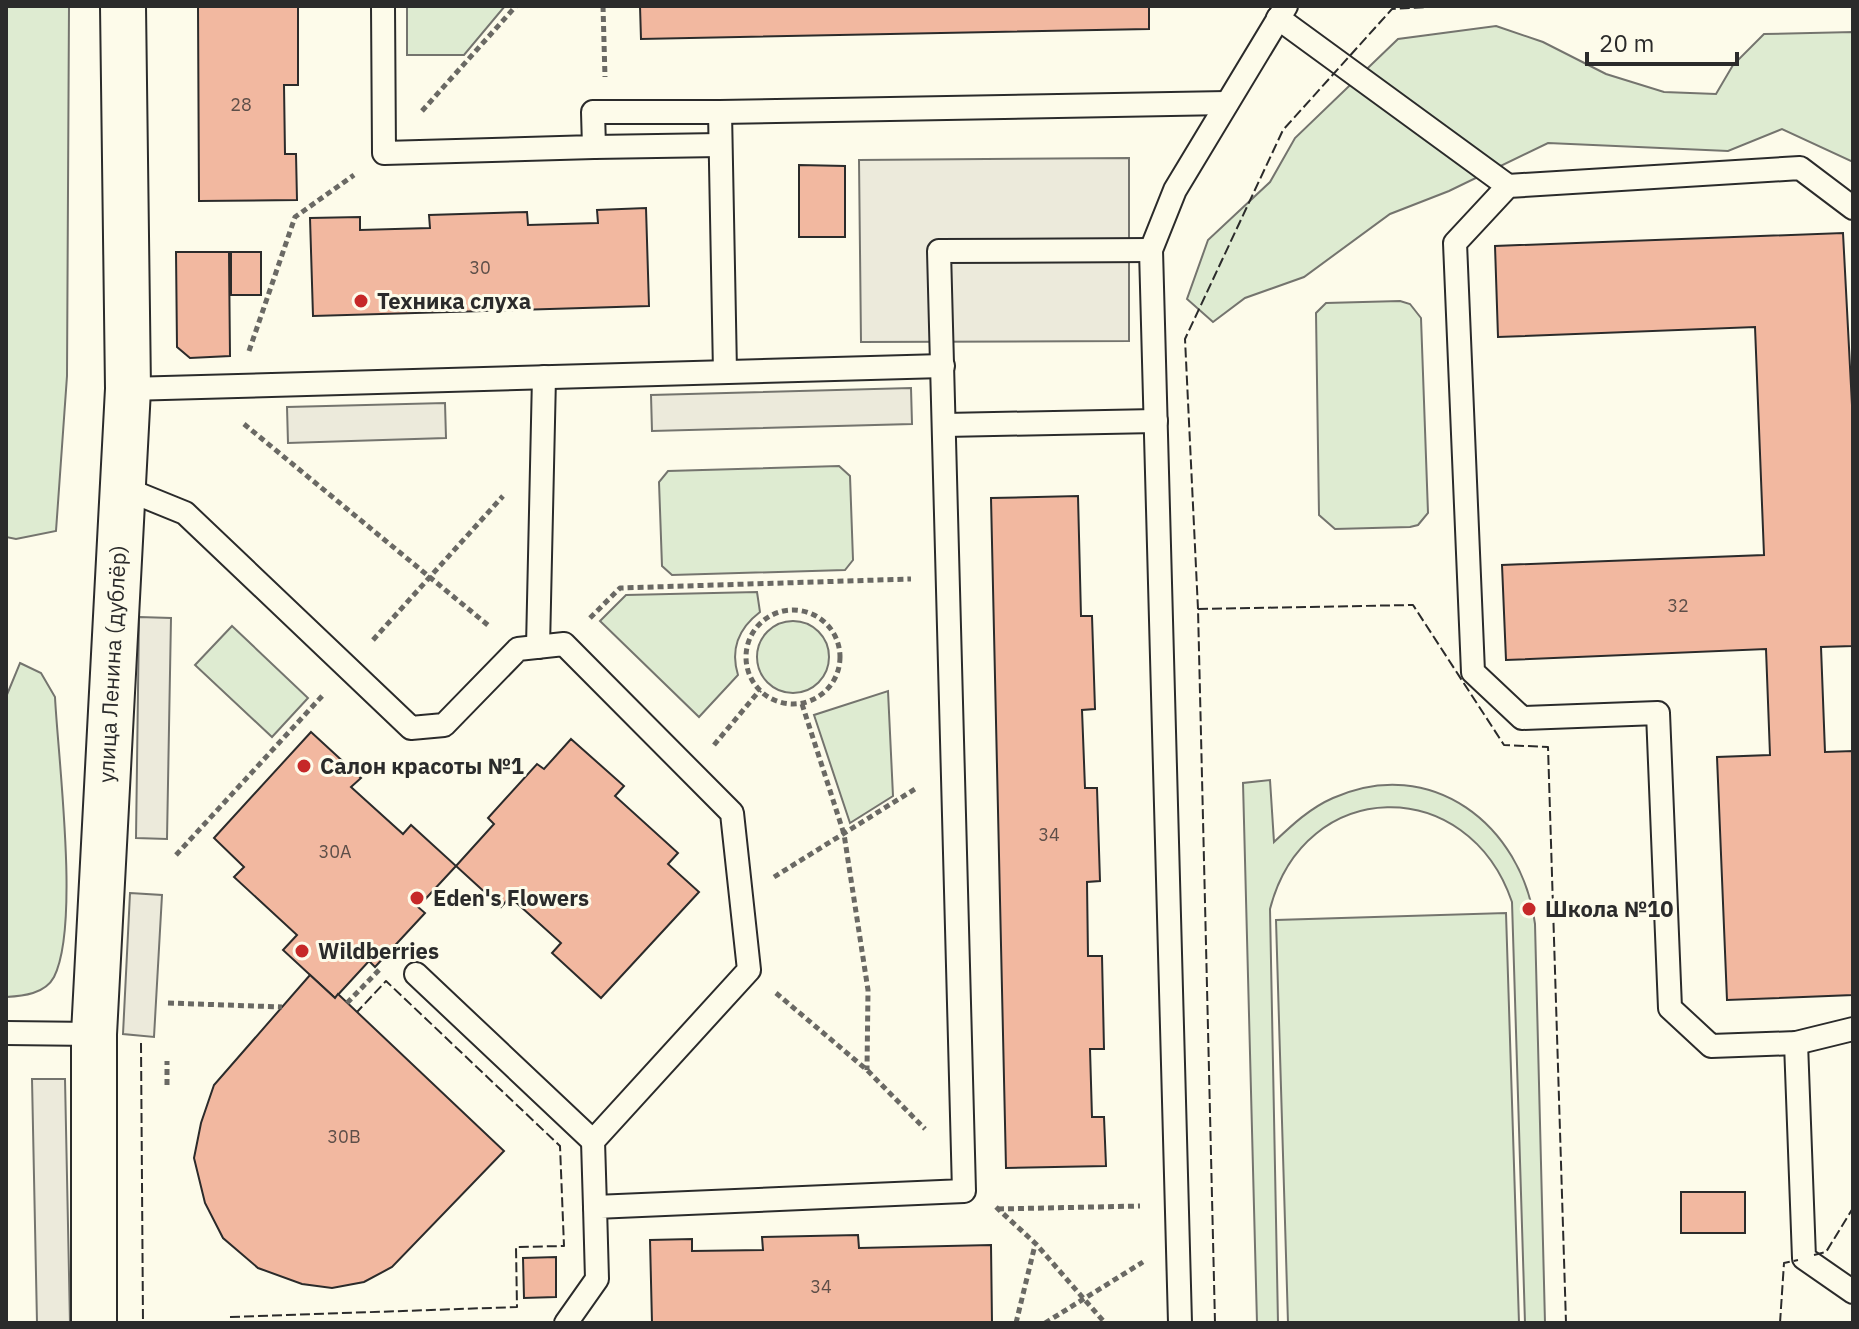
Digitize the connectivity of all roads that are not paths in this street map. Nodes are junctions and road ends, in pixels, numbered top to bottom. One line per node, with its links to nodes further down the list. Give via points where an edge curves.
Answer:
1 (123, 6): 14 (street, улица Ленина (дублёр))
2 (383, 6): 7 (lane, via 384,153)
3 (1282, 12): 4 (lane); 8 (lane)
4 (1227, 103): 5 (lane); 10 (lane, via 1175,190)
5 (720, 112): 6 (lane); 7 (lane, via 593,112)
6 (720, 145): 7 (lane); 12 (lane)
7 (594, 147)
8 (1508, 186): 9 (lane, via 1800,168); 23 (lane, via 1455,243 1473,672 1522,718 1658,713 1670,1008 1711,1046)
9 (1853, 208)
10 (1151, 250): 11 (lane, via 939,251); 15 (lane)
11 (943, 366): 12 (lane); 16 (lane)
12 (725, 372): 13 (lane)
13 (544, 377): 14 (lane); 18 (lane)
14 (128, 389): 17 (street, улица Ленина (дублёр))
15 (1156, 421): 16 (lane); 29 (lane)
16 (945, 425): 25 (lane, via 964,1191)
17 (121, 487): 18 (lane, via 185,513 411,728 444,725); 22 (street, улица Ленина (дублёр))
18 (528, 648): 24 (lane, via 564,644 732,813 749,970)
19 (416, 974): 24 (lane)
20 (1853, 1029): 23 (lane)
21 (6, 1033): 22 (lane)
22 (94, 1034): 27 (street, улица Ленина (дублёр))
23 (1796, 1043): 26 (lane, via 1804,1258)
24 (593, 1141): 25 (lane)
25 (595, 1207): 28 (lane, via 597,1279)
26 (1853, 1292)
27 (94, 1323)
28 (566, 1323)
29 (1180, 1323)

